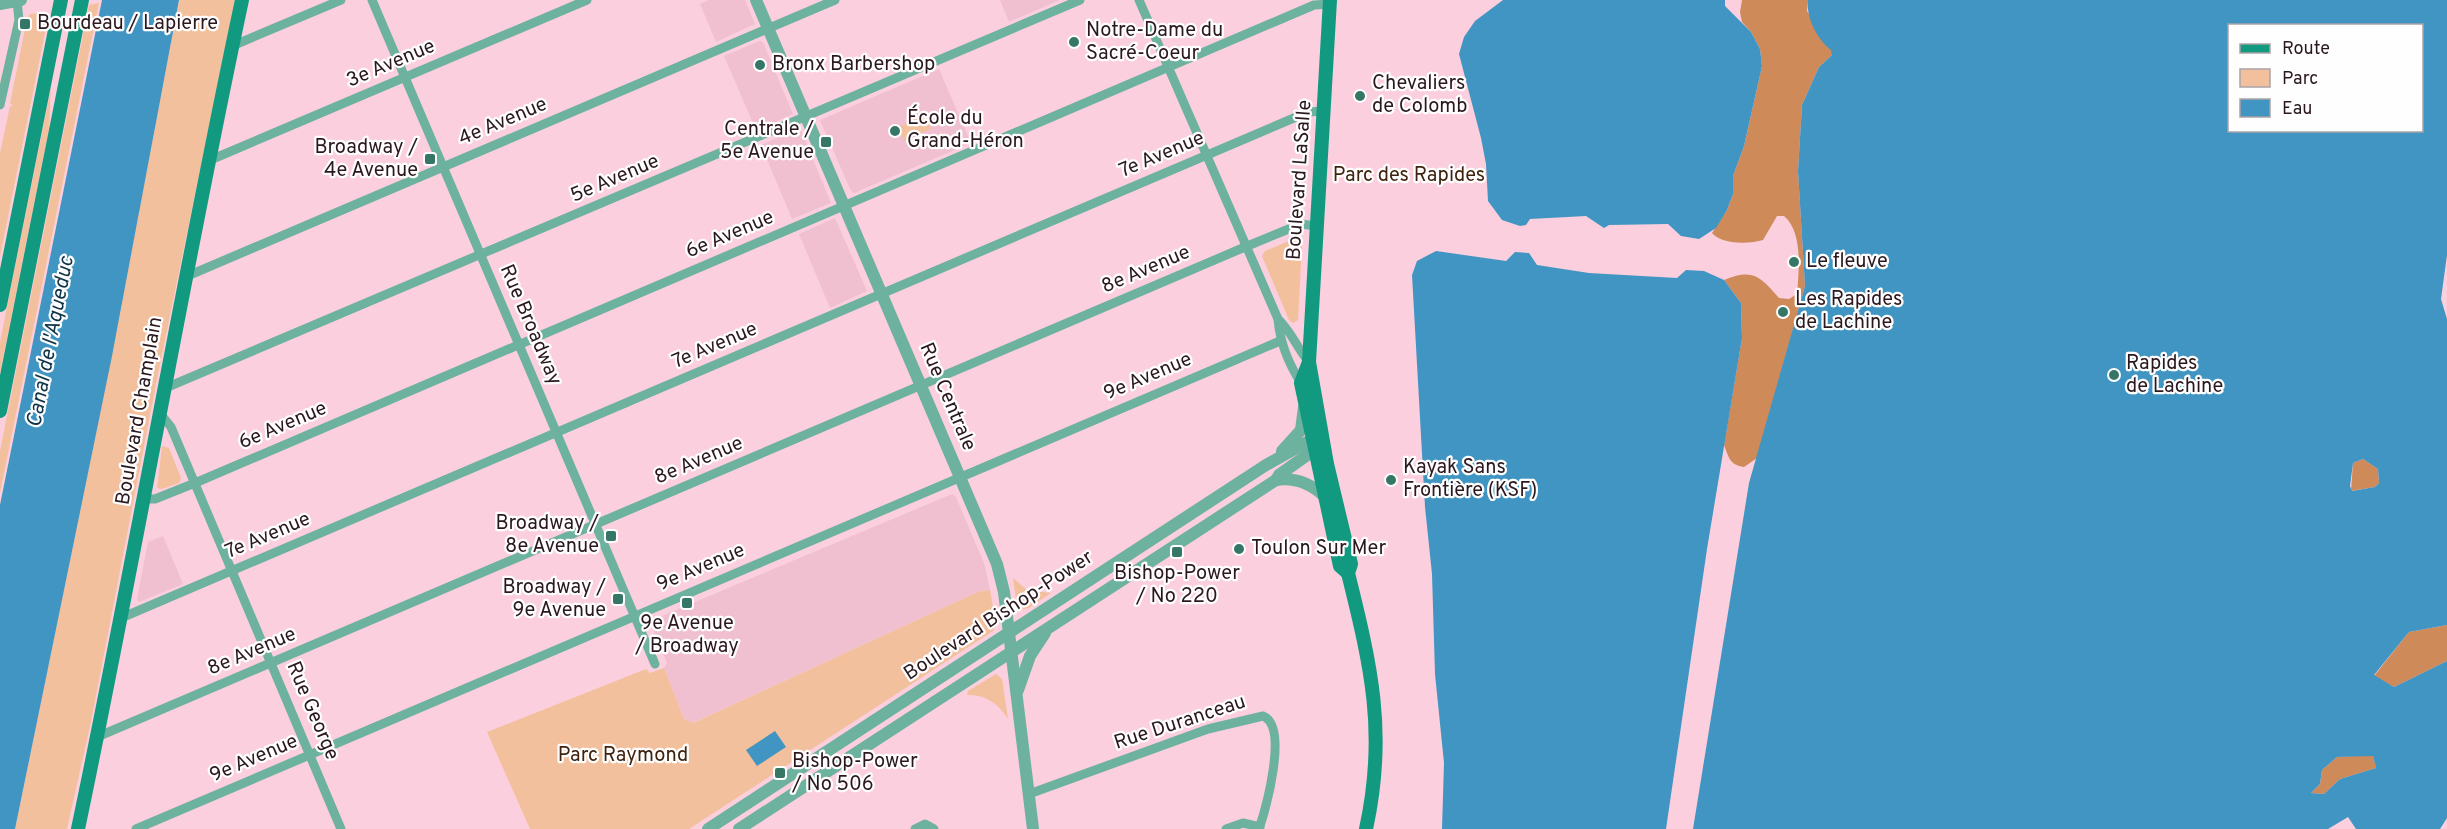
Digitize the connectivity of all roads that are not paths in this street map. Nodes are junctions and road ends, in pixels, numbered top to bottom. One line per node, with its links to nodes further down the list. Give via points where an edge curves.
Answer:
1 (20, 0): 13 (street); 18 (street)
2 (61, 0): 30 (main road)
3 (82, 0): 39 (main road)
4 (242, 0): 15 (main road, Boulevard Champlain)
5 (341, 0): 15 (street)
6 (372, 0): 17 (street, Rue Broadway)
7 (588, 0): 17 (street, 3e Avenue)
8 (756, 0): 14 (street, Rue Centrale)
9 (835, 0): 14 (street, 4e Avenue)
10 (1080, 0): 20 (street, 5e Avenue)
11 (1139, 0): 16 (street)
12 (1330, 2): 16 (street, 6e Avenue, via 1316,4); 19 (main road, Boulevard LaSalle)
13 (0, 4)
14 (769, 28): 20 (street, Rue Centrale); 23 (street, 4e Avenue)
15 (232, 46): 22 (main road, Boulevard Champlain)
16 (1168, 68): 21 (street); 24 (street, 6e Avenue)
17 (405, 78): 22 (street, 3e Avenue); 23 (street, Rue Broadway)
18 (0, 105)
19 (1324, 111): 21 (street, 7e Avenue, via 1308,112); 25 (main road, Boulevard LaSalle)
20 (806, 117): 24 (street, Rue Centrale); 27 (street, 5e Avenue)
21 (1206, 156): 26 (street); 29 (street, 7e Avenue)
22 (208, 161): 28 (main road, Boulevard Champlain)
23 (443, 167): 27 (street, Rue Broadway); 28 (street, 4e Avenue)
24 (844, 206): 29 (street, Rue Centrale); 33 (street, 6e Avenue)
25 (1316, 226): 26 (street, 8e Avenue, via 1301,224); 34 (main road, Boulevard LaSalle)
26 (1245, 247): 31 (street); 36 (street, 8e Avenue)
27 (481, 255): 33 (street, Rue Broadway); 37 (street, 5e Avenue)
28 (184, 277): 37 (main road, Boulevard Champlain)
29 (882, 294): 36 (street, Rue Centrale); 41 (street, 7e Avenue)
30 (0, 305)
31 (1278, 319): 32 (street); 34 (street)
32 (1280, 340): 35 (street); 44 (street, 9e Avenue)
33 (519, 345): 41 (street, Rue Broadway); 46 (street, 6e Avenue)
34 (1310, 362): 35 (main road, Boulevard LaSalle); 42 (main road, Boulevard LaSalle)
35 (1301, 383): 38 (main road, Boulevard LaSalle)
36 (921, 386): 44 (street, Rue Centrale); 49 (street, 8e Avenue)
37 (163, 389): 40 (main road, Boulevard Champlain)
38 (1305, 400): 42 (main road, Boulevard LaSalle); 43 (street, via 1298,435)
39 (0, 411)
40 (159, 412): 46 (street, Rue George, via 171,427); 48 (main road, Boulevard Champlain)
41 (557, 433): 49 (street, Rue Broadway); 50 (street, 7e Avenue)
42 (1320, 445): 43 (street, Boulevard Bishop-Power); 45 (street, Boulevard Bishop-Power); 47 (main road, Boulevard LaSalle); 51 (main road, Boulevard LaSalle, via 1351,564)
43 (1268, 464): 55 (street, Boulevard Bishop-Power)
44 (960, 477): 52 (street, 9e Avenue); 55 (street, Rue Centrale, via 997,564)
45 (1276, 480): 47 (street, via 1299,480); 54 (street, Boulevard Bishop-Power)
46 (195, 483): 48 (street, 6e Avenue, via 155,499); 50 (street, Rue George)
47 (1324, 496): 51 (main road, Boulevard LaSalle, via 1340,566)
48 (144, 499): 53 (main road, Boulevard Champlain)
49 (596, 525): 52 (street, Rue Broadway); 57 (street, 8e Avenue)
50 (232, 571): 53 (street, 7e Avenue); 57 (street, Rue George)
51 (1348, 573): 73 (main road, Boulevard LaSalle, via 1371,670 1376,717 1375,770)
52 (635, 616): 58 (street, Rue Broadway); 61 (street, 9e Avenue)
53 (122, 618): 60 (main road, Boulevard Champlain)
54 (1055, 623): 56 (street, Boulevard Bishop-Power); 59 (street, via 1030,656)
55 (1009, 633): 56 (street, Rue Centrale); 68 (street, Boulevard Bishop-Power)
56 (1011, 651): 59 (street, Rue Centrale); 69 (street, Boulevard Bishop-Power)
57 (272, 663): 60 (street, 8e Avenue); 61 (street, Rue George)
58 (655, 663)
59 (1017, 700): 62 (street, Rue Centrale)
60 (97, 737): 65 (main road, Boulevard Champlain)
61 (310, 755): 66 (street, 9e Avenue); 67 (street, Rue George)
62 (1029, 794): 64 (street, Rue Duranceau, via 1208,729 1263,716 1274,727 1275,747); 71 (street, Rue Centrale)
63 (932, 827): 70 (street, via 925,824)
64 (1260, 828): 72 (street, via 1243,824)
65 (78, 829)
66 (136, 829)
67 (341, 829)
68 (708, 829)
69 (739, 829)
70 (915, 829)
71 (1034, 829)
72 (1226, 829)
73 (1366, 829)

